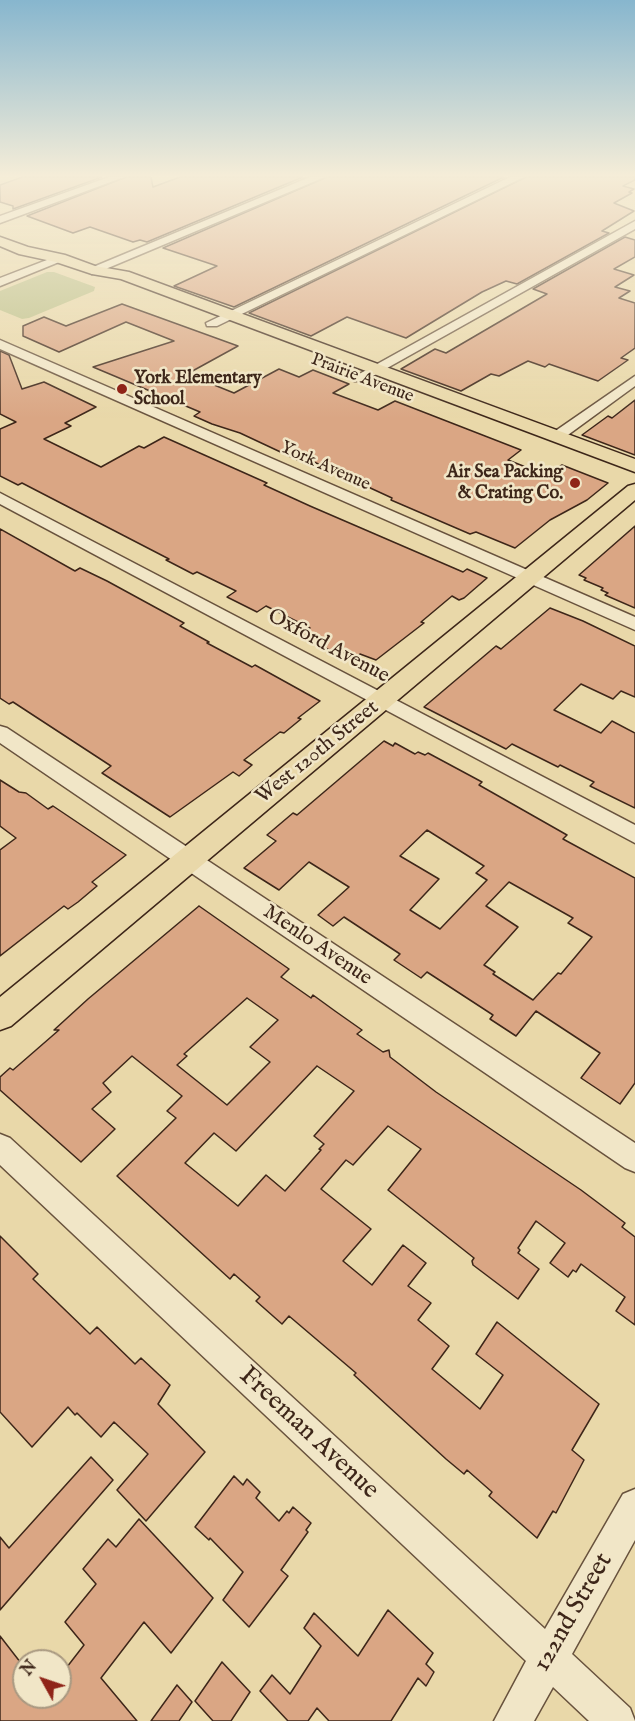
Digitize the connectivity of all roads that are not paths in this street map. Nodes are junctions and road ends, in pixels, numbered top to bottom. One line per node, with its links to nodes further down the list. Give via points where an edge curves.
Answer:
1 (56, 257): 5 (main road, Prairie Avenue)
2 (123, 257): 6 (street)
3 (349, 257): 8 (street)
4 (575, 257): 11 (street)
5 (60, 258): 6 (main road, Prairie Avenue); 7 (street)
6 (92, 270): 8 (main road, Prairie Avenue, via 124,275); 9 (main road, Prairie Avenue, via 108,283)
7 (0, 282)
8 (229, 314): 9 (street); 11 (main road, Prairie Avenue)
9 (212, 322): 11 (main road, Prairie Avenue)
10 (0, 344): 20 (street, York Avenue)
11 (367, 374): 13 (main road, Prairie Avenue); 15 (main road, Prairie Avenue)
12 (635, 380): 13 (street)
13 (556, 437): 14 (main road, Prairie Avenue)
14 (635, 466)
15 (635, 482)
16 (635, 490): 20 (main road, West 120th Street)
17 (0, 498): 18 (street, Oxford Avenue)
18 (20, 508): 19 (street); 22 (street, Oxford Avenue)
19 (0, 519)
20 (528, 578): 21 (street, York Avenue); 22 (main road, West 120th Street)
21 (635, 624)
22 (382, 701): 24 (street, Oxford Avenue); 25 (main road, West 120th Street)
23 (0, 733): 25 (street, Menlo Avenue)
24 (635, 836)
25 (188, 860): 26 (main road, West 120th Street); 28 (street, Menlo Avenue)
26 (0, 1016)
27 (0, 1148): 30 (street, Freeman Avenue)
28 (635, 1159)
29 (635, 1506): 30 (street, 122nd Street)
30 (548, 1658): 31 (street, 122nd Street); 32 (street, Freeman Avenue)
31 (513, 1721)
32 (617, 1721)

